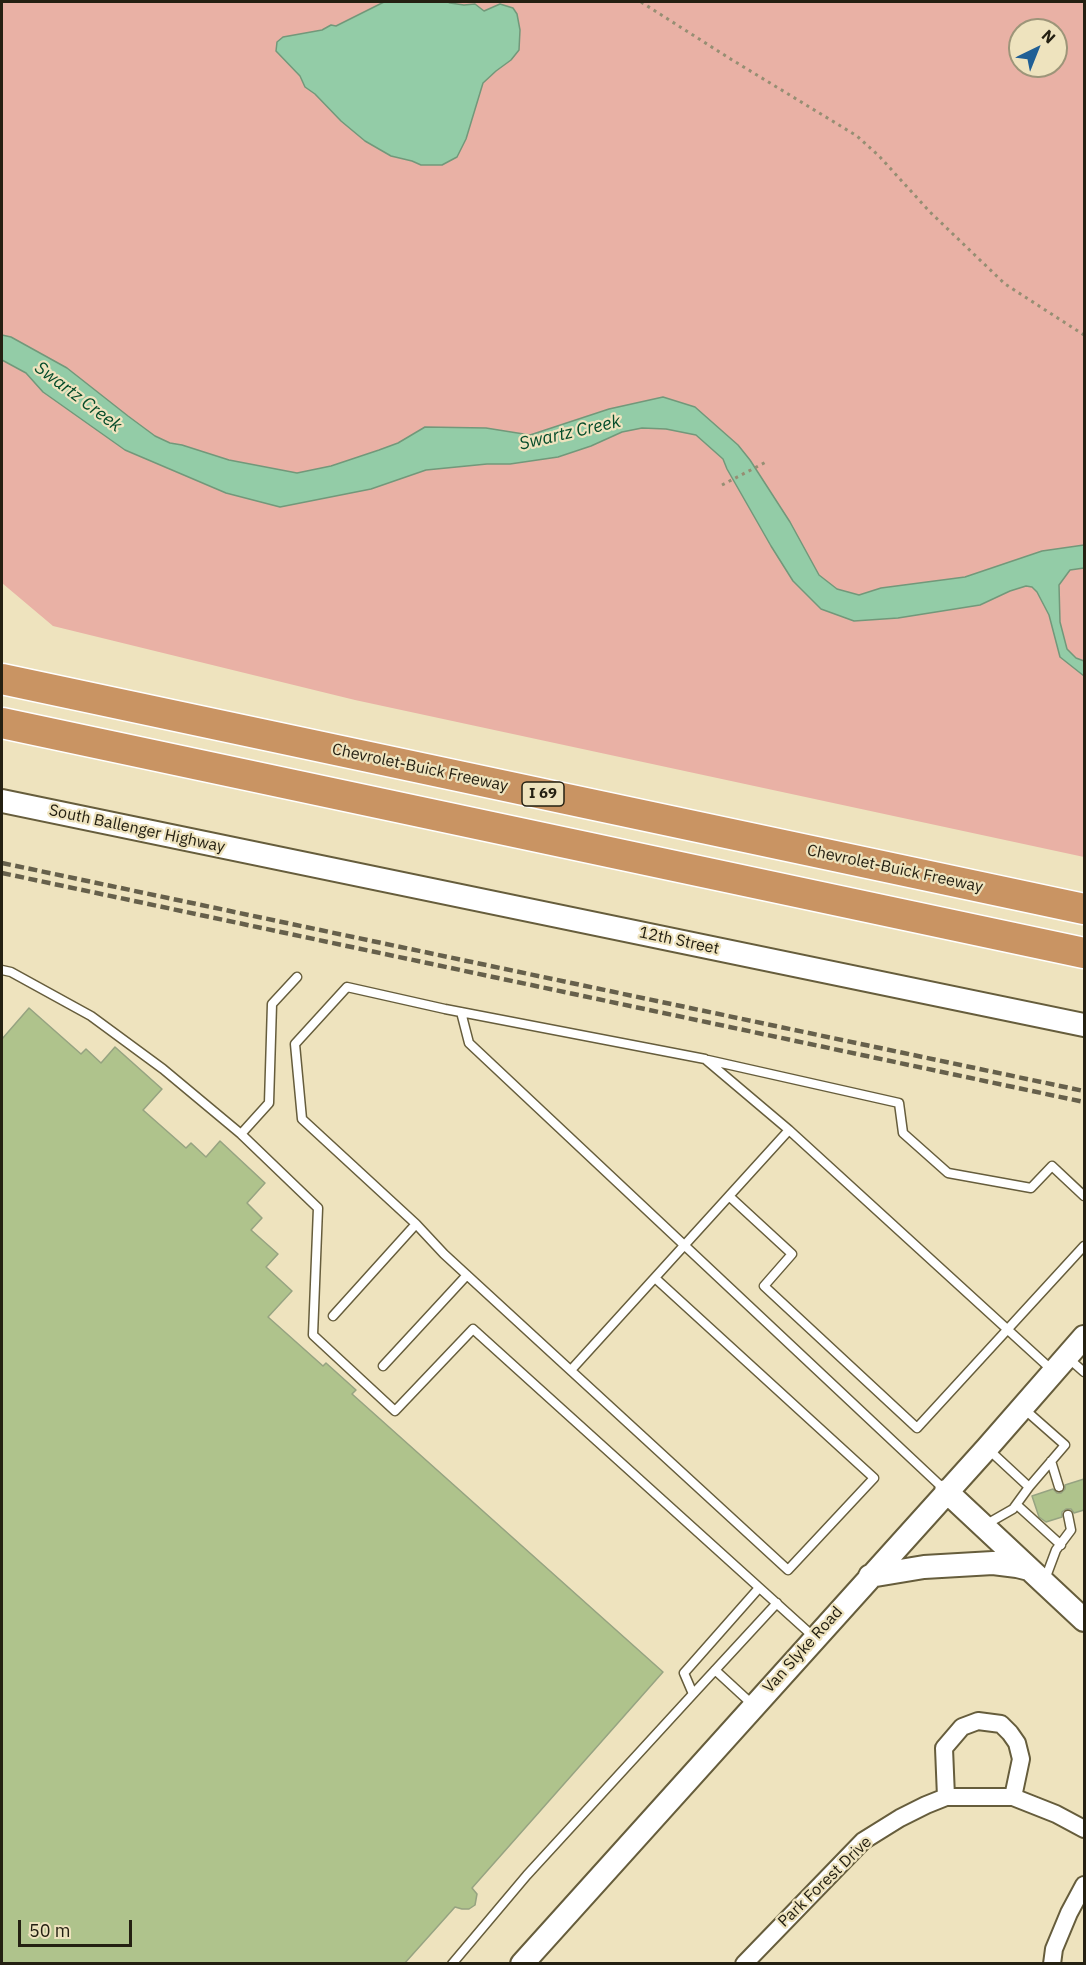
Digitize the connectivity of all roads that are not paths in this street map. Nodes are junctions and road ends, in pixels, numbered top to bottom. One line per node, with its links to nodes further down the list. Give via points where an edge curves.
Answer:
1 (2, 679): 5 (highway, Chevrolet-Buick Freeway / I 69)
2 (2, 723): 6 (highway)
3 (2, 801): 4 (street, South Ballenger Highway)
4 (273, 858): 10 (street, 12th Street)
5 (1084, 909)
6 (1084, 953)
7 (2, 970): 15 (lane, via 91,1016)
8 (297, 977): 15 (lane, via 272,1004 269,1103)
9 (461, 1012): 13 (lane); 18 (lane, via 347,987 295,1044 302,1119); 19 (lane, via 469,1043)
10 (1027, 1013): 11 (street, 12th Street); 12 (street)
11 (1084, 1025)
12 (1084, 1031)
13 (705, 1059): 14 (lane); 16 (lane, via 899,1103 903,1133 948,1173 1031,1188 1052,1166)
14 (789, 1130): 17 (lane); 24 (lane)
15 (241, 1134): 42 (lane, via 318,1208 313,1335 395,1411 473,1329)
16 (1084, 1196)
17 (729, 1197): 19 (lane); 24 (lane, via 792,1254 764,1286 917,1428)
18 (416, 1224): 21 (lane); 23 (lane)
19 (685, 1245): 22 (lane); 35 (lane)
20 (1084, 1246): 24 (lane)
21 (466, 1275): 27 (lane); 28 (lane)
22 (655, 1278): 28 (lane); 28 (lane, via 874,1478 788,1570)
23 (333, 1316)
24 (1008, 1330): 26 (lane)
25 (1084, 1337): 26 (street, Van Slyke Road)
26 (1060, 1364): 29 (lane); 30 (street, Van Slyke Road)
27 (383, 1366)
28 (571, 1370)
29 (1084, 1372)
30 (1022, 1408): 31 (street, Van Slyke Road); 32 (lane, via 1065,1445)
31 (987, 1448): 33 (lane); 35 (street, Van Slyke Road)
32 (1051, 1461): 33 (lane); 34 (lane)
33 (1029, 1487): 36 (lane)
34 (1059, 1487)
35 (946, 1491): 38 (street); 40 (street, Van Slyke Road)
36 (1017, 1505): 38 (lane); 39 (lane)
37 (1068, 1515): 39 (lane, via 1071,1530)
38 (983, 1526): 41 (street)
39 (1061, 1545): 41 (lane)
40 (870, 1576): 41 (street, via 924,1567 993,1563 1017,1566); 45 (street, Van Slyke Road)
41 (1037, 1576): 44 (street)
42 (759, 1588): 43 (lane); 47 (lane, via 684,1673)
43 (777, 1603): 45 (lane); 46 (lane)
44 (1084, 1620)
45 (815, 1638): 48 (street, Van Slyke Road)
46 (715, 1670): 47 (lane); 48 (lane)
47 (693, 1694): 53 (lane, via 526,1875)
48 (753, 1706): 54 (street, Van Slyke Road)
49 (946, 1797): 50 (street, Park Forest Drive); 50 (street, via 944,1748 962,1727 978,1720 1001,1724 1017,1743 1021,1759); 55 (street, Park Forest Drive, via 863,1841)
50 (1013, 1797): 51 (street, Park Forest Drive)
51 (1084, 1829)
52 (1084, 1885): 56 (street, via 1054,1949)
53 (452, 1964)
54 (522, 1964)
55 (744, 1964)
56 (1052, 1964)

